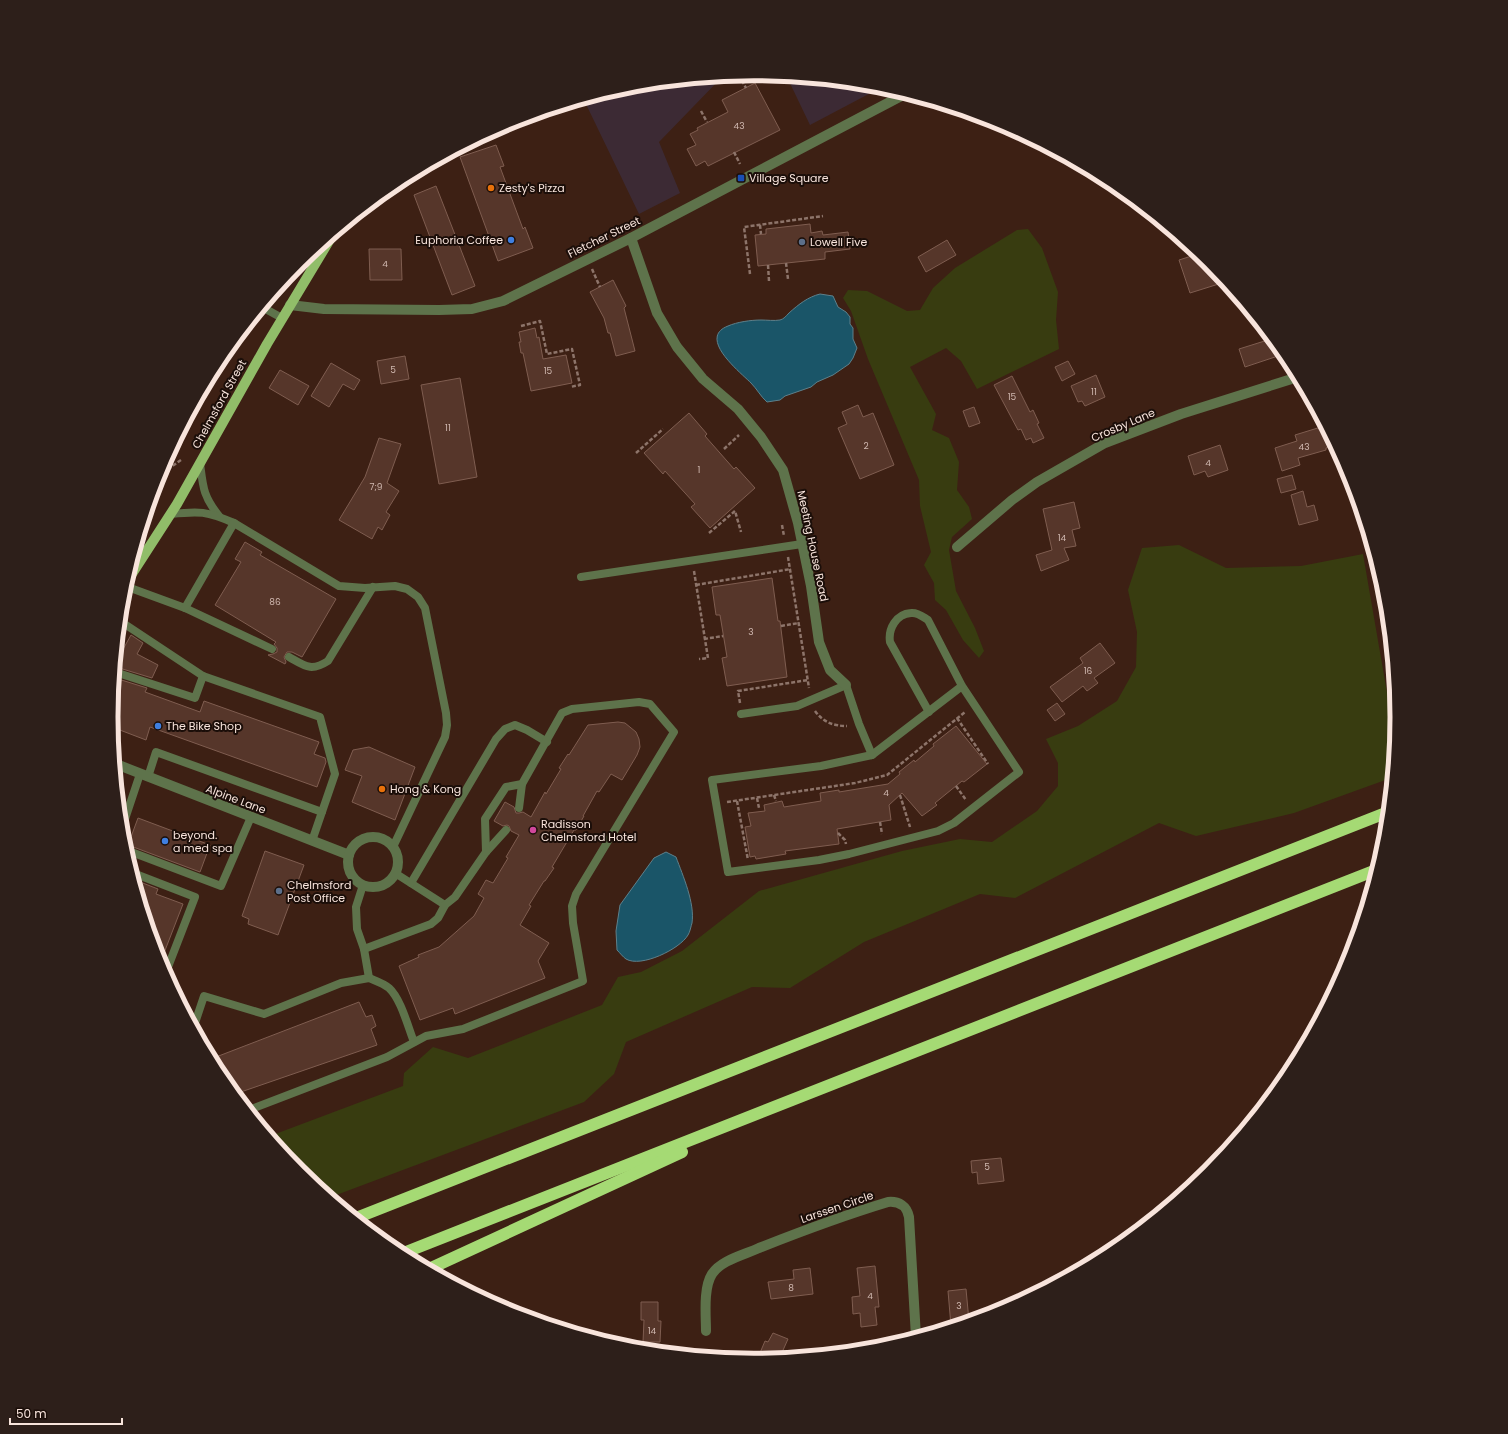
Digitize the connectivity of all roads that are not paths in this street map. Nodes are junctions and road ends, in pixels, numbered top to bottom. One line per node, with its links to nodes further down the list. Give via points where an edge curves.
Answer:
1 (898, 98): 2 (street, Fletcher Street)
2 (631, 238): 4 (street, Fletcher Street, via 503,300 472,309 324,309); 12 (street, Meeting House Road, via 657,312 677,346 703,379 738,409 783,470)
3 (324, 249): 4 (main road, Chelmsford Street)
4 (290, 305): 6 (main road, Chelmsford Street)
5 (266, 309): 6 (lane)
6 (282, 318): 8 (main road, Chelmsford Street)
7 (1292, 379): 13 (street, Crosby Lane, via 1181,414 1105,443 1037,482)
8 (200, 463): 9 (main road, Chelmsford Street); 10 (lane, via 209,504)
9 (171, 514): 10 (lane, via 204,512); 14 (main road, Chelmsford Street)
10 (219, 516): 11 (lane)
11 (234, 523): 16 (lane, via 339,586); 18 (lane)
12 (802, 544): 15 (lane); 24 (street, Meeting House Road, via 819,642 830,670)
13 (957, 546)
14 (136, 567)
15 (581, 577)
16 (373, 587): 21 (lane, via 328,661 319,667 309,668); 40 (lane, via 407,588 418,597 425,608 447,725 445,737)
17 (131, 588): 18 (lane)
18 (185, 608): 20 (lane)
19 (125, 624): 23 (lane)
20 (272, 649)
21 (289, 657)
22 (119, 673): 23 (lane, via 195,698)
23 (204, 676): 34 (lane, via 320,717 336,774)
24 (846, 685): 27 (lane, via 797,706); 29 (lane)
25 (962, 686): 26 (lane); 26 (lane, via 928,620 912,613 894,622 890,630 890,642); 29 (lane, via 1019,772 944,828 849,854 728,872 712,780 821,766)
26 (929, 712): 29 (lane)
27 (741, 714)
28 (547, 742): 32 (lane); 47 (lane, via 515,725 505,729 496,738); 54 (lane, via 562,713 572,709 639,702 650,704 674,732 576,894 572,917 583,982 463,1029 426,1036)
29 (872, 755)
30 (120, 766): 31 (street, Alpine Lane)
31 (144, 776): 34 (lane, via 156,752); 36 (street, Alpine Lane); 37 (lane)
32 (522, 784): 33 (lane); 41 (lane, via 506,787 485,819)
33 (519, 808)
34 (322, 812): 39 (lane)
35 (1383, 814): 57 (highway)
36 (251, 817): 39 (street, Alpine Lane); 42 (lane, via 222,886)
37 (126, 818)
38 (506, 830): 41 (lane)
39 (312, 841): 43 (street, Alpine Lane)
40 (393, 847): 43 (street, via 380,838 372,837 358,842); 45 (street, via 398,860)
41 (486, 852): 49 (lane, via 455,897)
42 (133, 853)
43 (349, 855): 48 (street, via 349,870 357,882)
44 (1370, 872): 55 (highway)
45 (395, 873): 47 (lane); 48 (street, via 385,884 378,887)
46 (138, 875): 51 (lane, via 195,897)
47 (411, 883): 49 (lane)
48 (363, 885): 50 (lane, via 356,907 357,929)
49 (445, 904): 50 (lane, via 438,918 431,924)
50 (364, 949): 52 (lane)
51 (169, 965)
52 (369, 978): 53 (lane, via 341,983 264,1014 204,996); 54 (lane, via 384,985 394,994)
53 (196, 1021)
54 (414, 1042): 56 (lane, via 387,1057)
55 (816, 1091): 58 (highway); 59 (highway)
56 (253, 1109)
57 (360, 1216)
58 (409, 1251)
59 (434, 1267)
60 (706, 1331): 61 (street, Larssen Circle, via 708,1286 712,1274 719,1267 728,1261 846,1215 895,1202 905,1207 909,1217)
61 (916, 1332)

